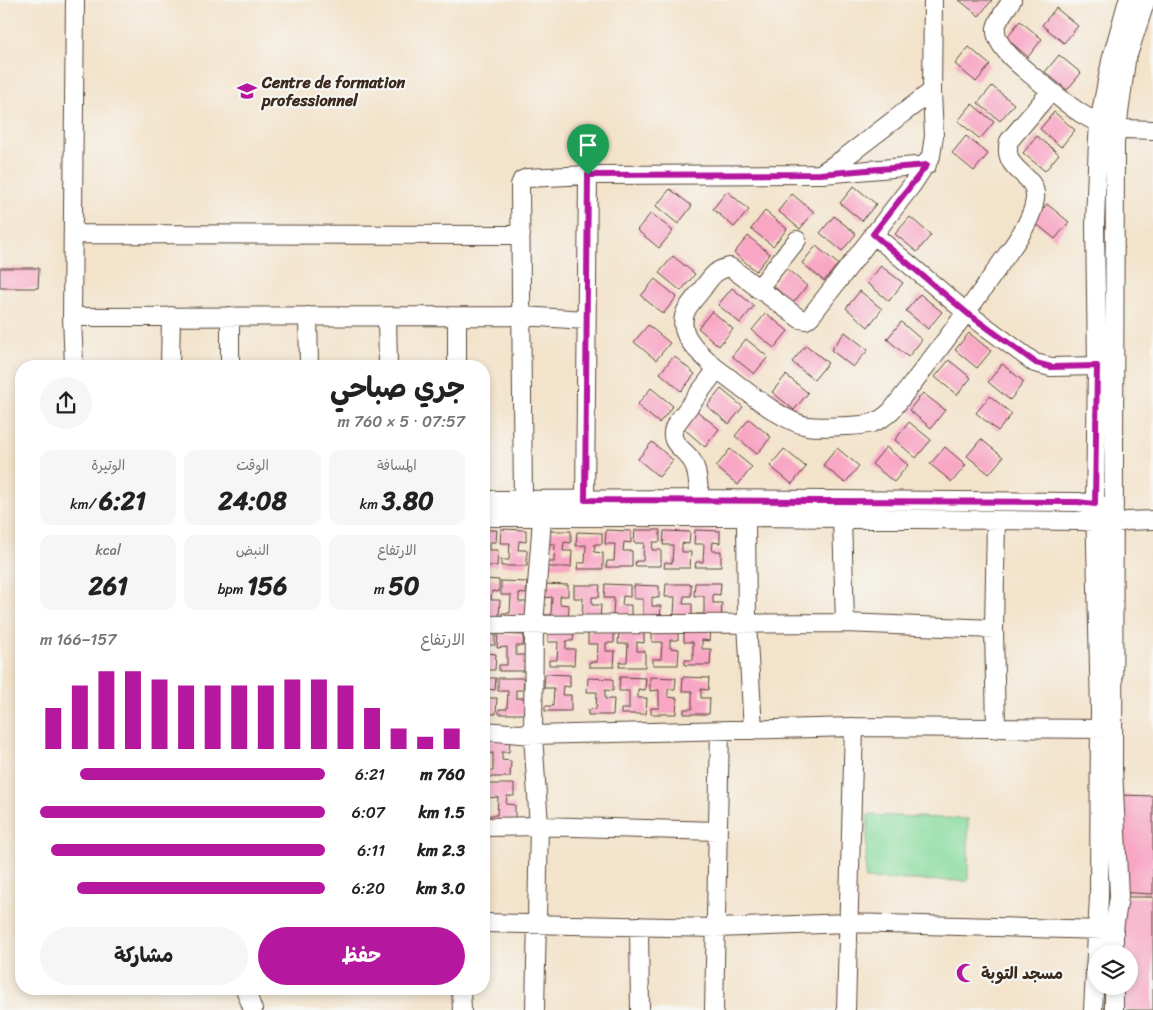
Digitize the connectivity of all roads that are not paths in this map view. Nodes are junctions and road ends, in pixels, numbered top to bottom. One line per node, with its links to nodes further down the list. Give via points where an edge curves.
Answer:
1 (75, 0): 14 (street)
2 (933, 0): 6 (street)
3 (1012, 0): 7 (street, via 998,22 997,36 1007,53)
4 (1128, 0): 8 (street, via 1111,61)
5 (1146, 0): 9 (street, via 1126,61)
6 (932, 91): 11 (street, via 934,136); 12 (street)
7 (1051, 91): 8 (street, via 1079,113); 19 (street, via 1009,140 1007,150 1009,160 1028,178 1034,189 1035,199 1027,223)
8 (1099, 123): 9 (street); 34 (street, via 1095,224)
9 (1116, 128): 10 (street); 45 (street)
10 (1153, 130)
11 (927, 165): 12 (street); 15 (street)
12 (820, 174): 13 (street)
13 (588, 175): 16 (street, via 522,180); 27 (street)
14 (74, 234): 16 (street); 20 (street)
15 (873, 234): 18 (street, via 806,320); 19 (street)
16 (521, 235): 25 (street)
17 (797, 240): 18 (street)
18 (758, 289): 35 (street, via 730,268 723,268 715,272 687,309 683,319 690,344)
19 (967, 313): 34 (street, via 1036,363 1051,367); 35 (street, via 892,410 877,422 864,425 808,426 796,422 778,413)
20 (72, 316): 21 (street); 28 (street)
21 (171, 316): 22 (street); 29 (street)
22 (230, 316): 23 (street); 30 (street)
23 (308, 316): 24 (street); 31 (street)
24 (387, 316): 26 (street); 32 (street)
25 (522, 316): 26 (street); 27 (street); 37 (street)
26 (457, 317): 33 (street)
27 (586, 320): 38 (street)
28 (74, 360)
29 (170, 360)
30 (230, 360)
31 (309, 360)
32 (388, 360)
33 (457, 360)
34 (1097, 366): 40 (street)
35 (717, 369): 39 (street, via 672,432 696,468)
36 (490, 500): 37 (street)
37 (524, 500): 41 (street)
38 (585, 500): 39 (street); 41 (street)
39 (700, 500): 40 (street)
40 (1095, 504): 45 (street)
41 (542, 509): 42 (street); 43 (street); 51 (street)
42 (490, 516)
43 (746, 517): 44 (street); 48 (street)
44 (842, 518): 46 (street); 49 (street)
45 (1112, 519): 46 (street); 47 (street); 56 (street)
46 (996, 520): 52 (street)
47 (1153, 520)
48 (747, 623): 49 (street); 51 (street); 55 (street)
49 (845, 623): 52 (street)
50 (490, 625): 51 (street)
51 (534, 625): 59 (street)
52 (994, 629): 54 (street)
53 (854, 727): 54 (street); 55 (street); 65 (street)
54 (996, 729): 56 (street)
55 (753, 730): 58 (street)
56 (1106, 730): 68 (street, via 1113,768 1119,897); 69 (street)
57 (490, 731): 59 (street)
58 (720, 732): 59 (street); 62 (street)
59 (533, 735): 61 (street)
60 (490, 826): 61 (street)
61 (539, 826): 62 (street); 64 (street)
62 (718, 831): 67 (street)
63 (490, 923): 64 (street)
64 (536, 923): 66 (street); 76 (street)
65 (848, 923): 67 (street); 69 (street); 79 (street)
66 (639, 926): 67 (street); 77 (street)
67 (716, 928): 78 (street)
68 (1114, 929): 69 (street); 70 (street)
69 (1096, 930): 80 (street)
70 (1114, 945)
71 (247, 995): 74 (street)
72 (462, 995): 75 (street)
73 (1114, 995): 81 (street)
74 (253, 1010)
75 (462, 1010)
76 (535, 1010)
77 (640, 1010)
78 (714, 1010)
79 (846, 1010)
80 (1093, 1010)
81 (1114, 1010)

